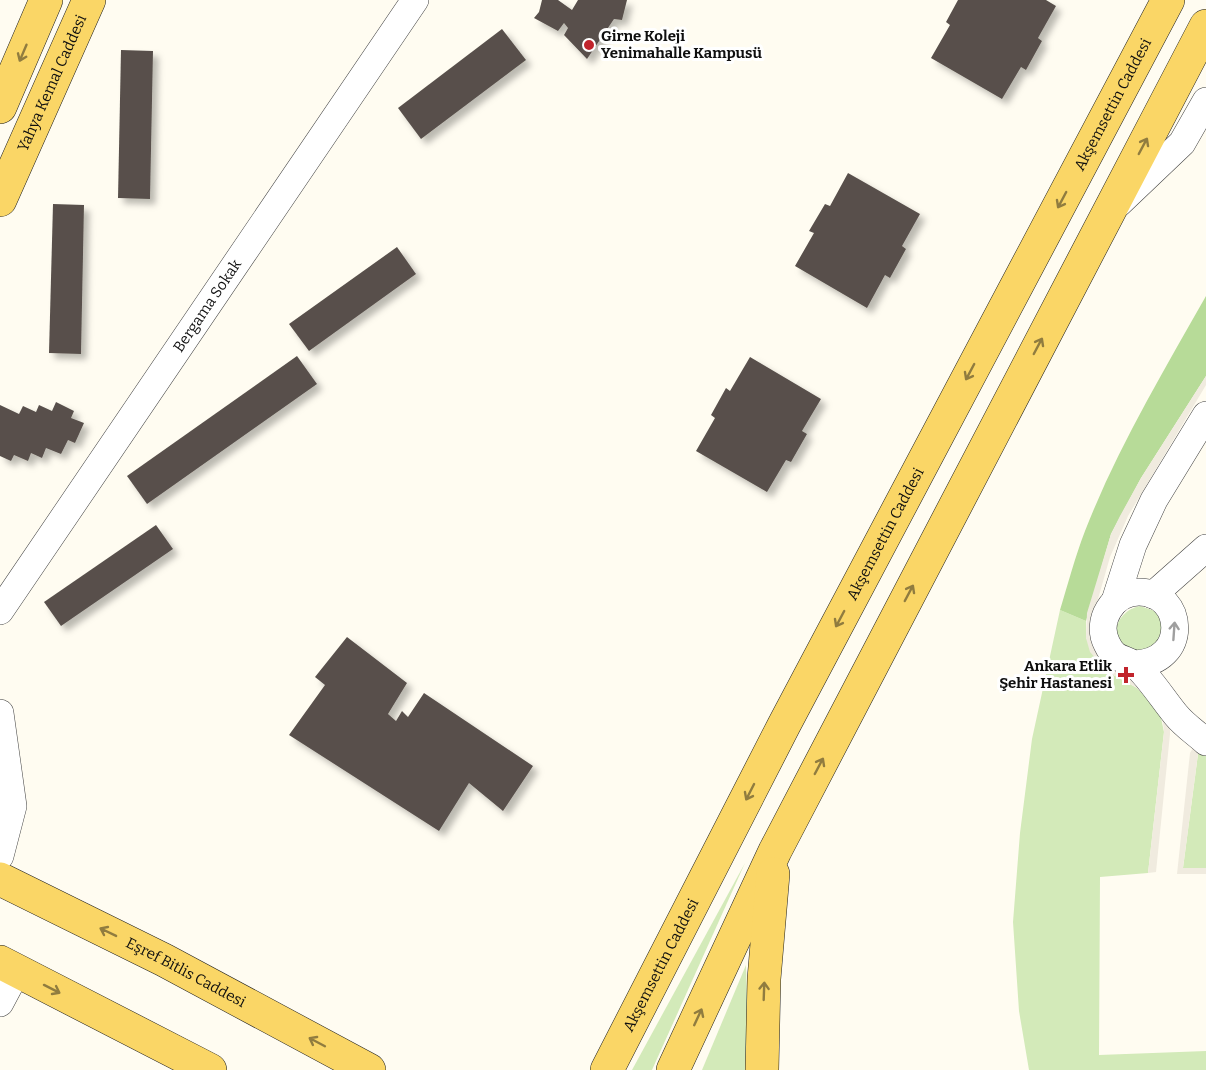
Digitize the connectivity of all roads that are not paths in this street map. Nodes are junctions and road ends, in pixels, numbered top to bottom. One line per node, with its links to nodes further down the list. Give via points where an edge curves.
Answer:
1 (46, 0): 7 (main road, one-way to 7)
2 (89, 0): 8 (main road, Yahya Kemal Caddesi)
3 (415, 0): 14 (street, Bergama Sokak)
4 (1168, 0): 25 (main road, Akşemsettin Caddesi, one-way to 25, via 784,725)
5 (1206, 26): 9 (main road, one-way to 5)
6 (1206, 101): 9 (street, via 1182,143)
7 (0, 107)
8 (0, 200)
9 (1106, 216): 18 (main road, one-way to 9)
10 (1206, 415): 13 (street, via 1154,500 1133,545)
11 (1206, 548): 12 (street)
12 (1153, 595): 13 (street, via 1137,592); 15 (street, one-way to 12, via 1158,660 1173,642 1174,618 1169,607)
13 (1115, 601): 15 (street, via 1103,621 1103,633 1114,654)
14 (0, 611)
15 (1134, 664): 17 (street, via 1177,717)
16 (0, 713): 19 (street, via 13,806)
17 (1206, 742)
18 (775, 851): 26 (main road, one-way to 18); 27 (main road, one-way to 18, via 764,979)
19 (0, 856)
20 (0, 879): 24 (main road, Eşref Bitlis Caddesi, one-way to 20, via 164,960)
21 (8, 966): 22 (street); 23 (main road, one-way to 23)
22 (0, 1003)
23 (210, 1070)
24 (369, 1070)
25 (607, 1070)
26 (673, 1070)
27 (762, 1070)

